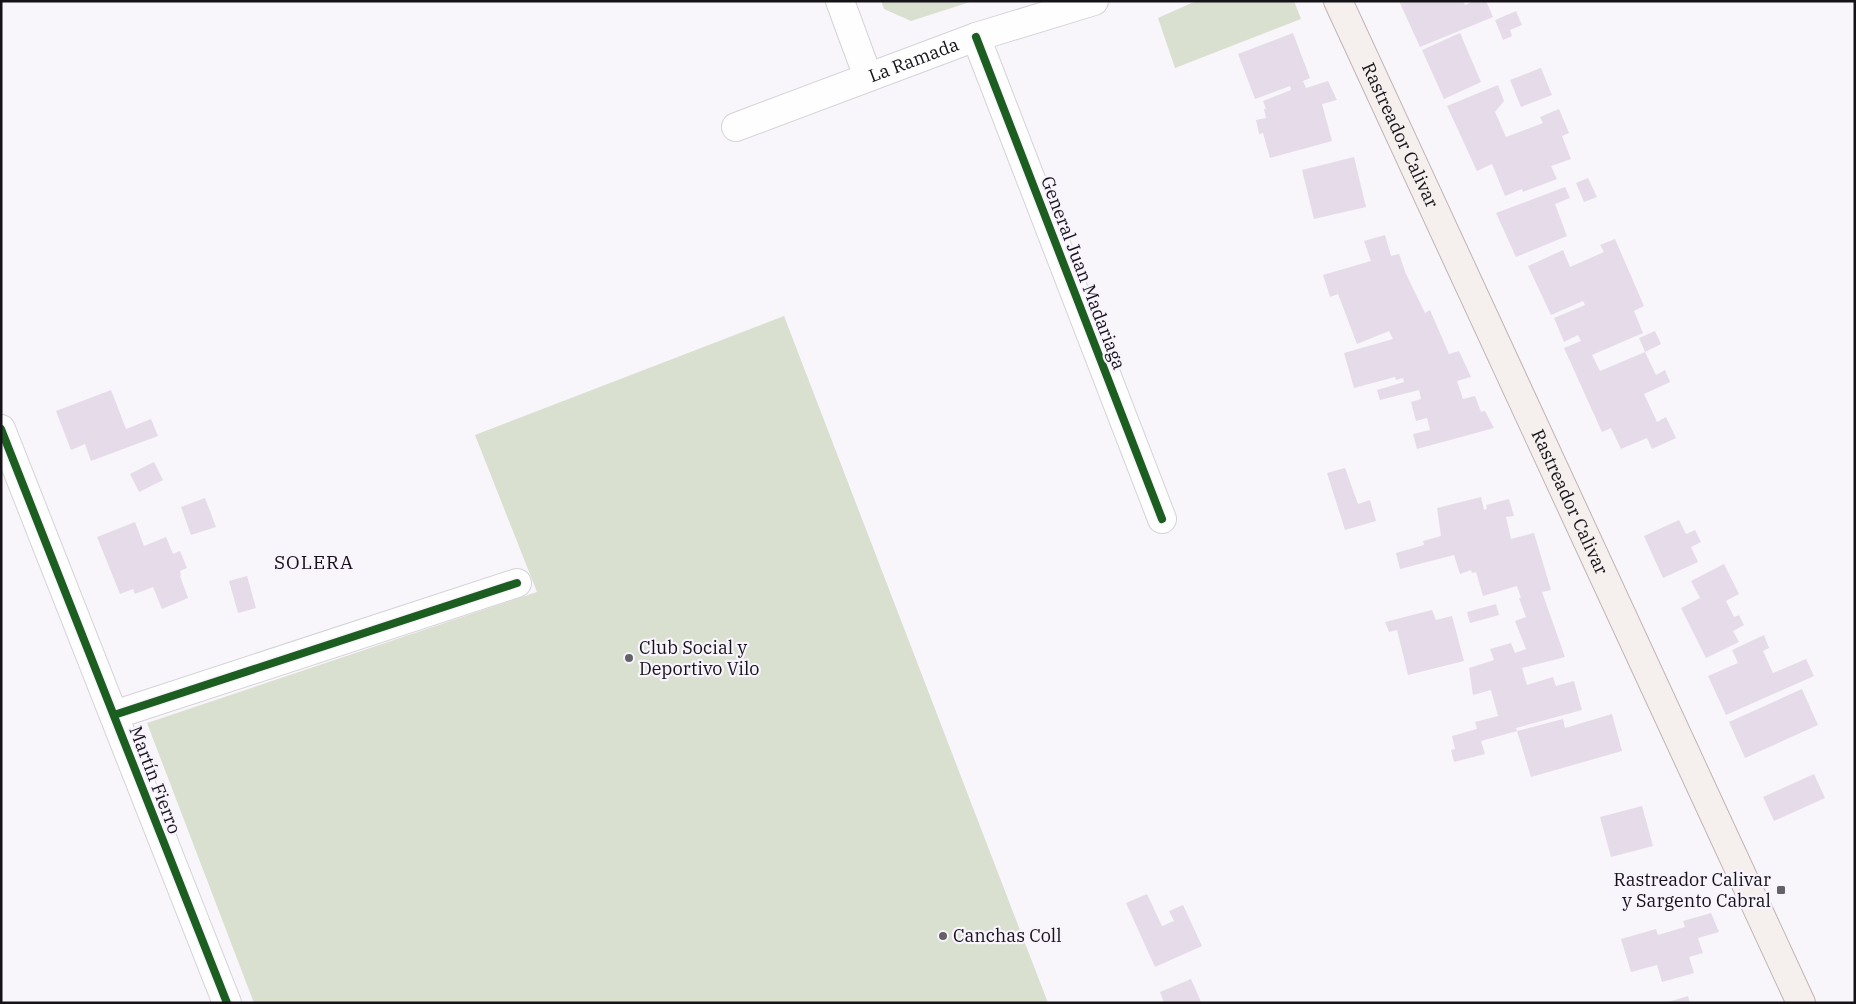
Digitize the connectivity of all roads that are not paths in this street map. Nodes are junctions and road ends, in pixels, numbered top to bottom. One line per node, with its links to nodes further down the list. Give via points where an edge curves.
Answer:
1 (840, 1): 5 (street)
2 (1094, 1): 4 (street, La Ramada)
3 (1338, 1): 12 (main road, Rastreador Calivar)
4 (976, 37): 5 (street, La Ramada); 8 (street, General Juan Madariaga)
5 (868, 77): 6 (street, La Ramada)
6 (736, 128)
7 (1, 429): 10 (street, Martín Fierro)
8 (1162, 519)
9 (517, 583): 10 (street)
10 (114, 715): 11 (street, Martín Fierro)
11 (227, 1003)
12 (1802, 1003)

